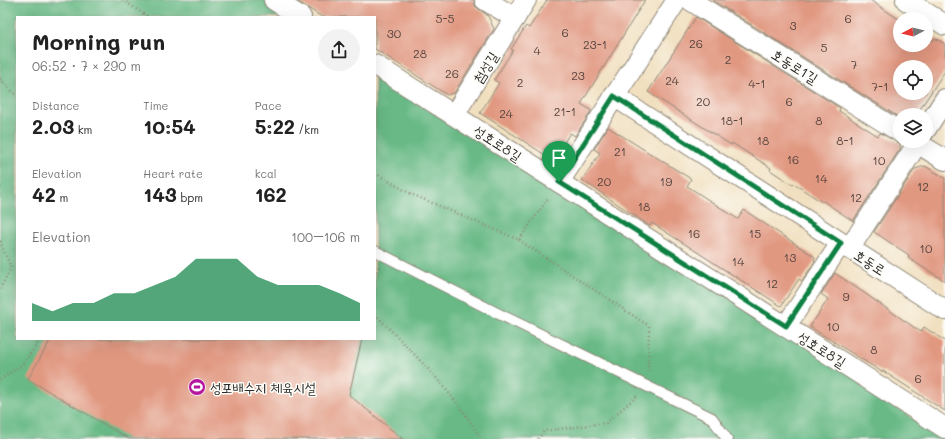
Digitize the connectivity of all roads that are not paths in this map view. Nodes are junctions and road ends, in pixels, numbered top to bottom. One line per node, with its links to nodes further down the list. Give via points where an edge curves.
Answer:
1 (274, 0): 7 (street)
2 (485, 0): 8 (street)
3 (526, 0): 8 (street, 첨성길)
4 (677, 0): 11 (street)
5 (690, 0): 15 (street, 호동로1길)
6 (906, 0): 9 (street)
7 (299, 16)
8 (515, 18): 13 (street, 첨성길)
9 (945, 25)
10 (376, 65): 13 (street, 성호로8길)
11 (614, 96): 19 (street); 20 (street, 호동로)
12 (945, 99): 14 (street)
13 (454, 115): 19 (street, 성호로8길)
14 (933, 117)
15 (893, 128)
16 (913, 148): 20 (street)
17 (930, 148): 18 (street)
18 (945, 160)
19 (559, 182): 23 (street, 성호로8길)
20 (845, 246): 22 (street, 호동로); 23 (street)
21 (376, 252): 25 (lane, via 712,418)
22 (945, 310)
23 (786, 326): 24 (street, 성호로8길)
24 (945, 428)
25 (727, 439)

